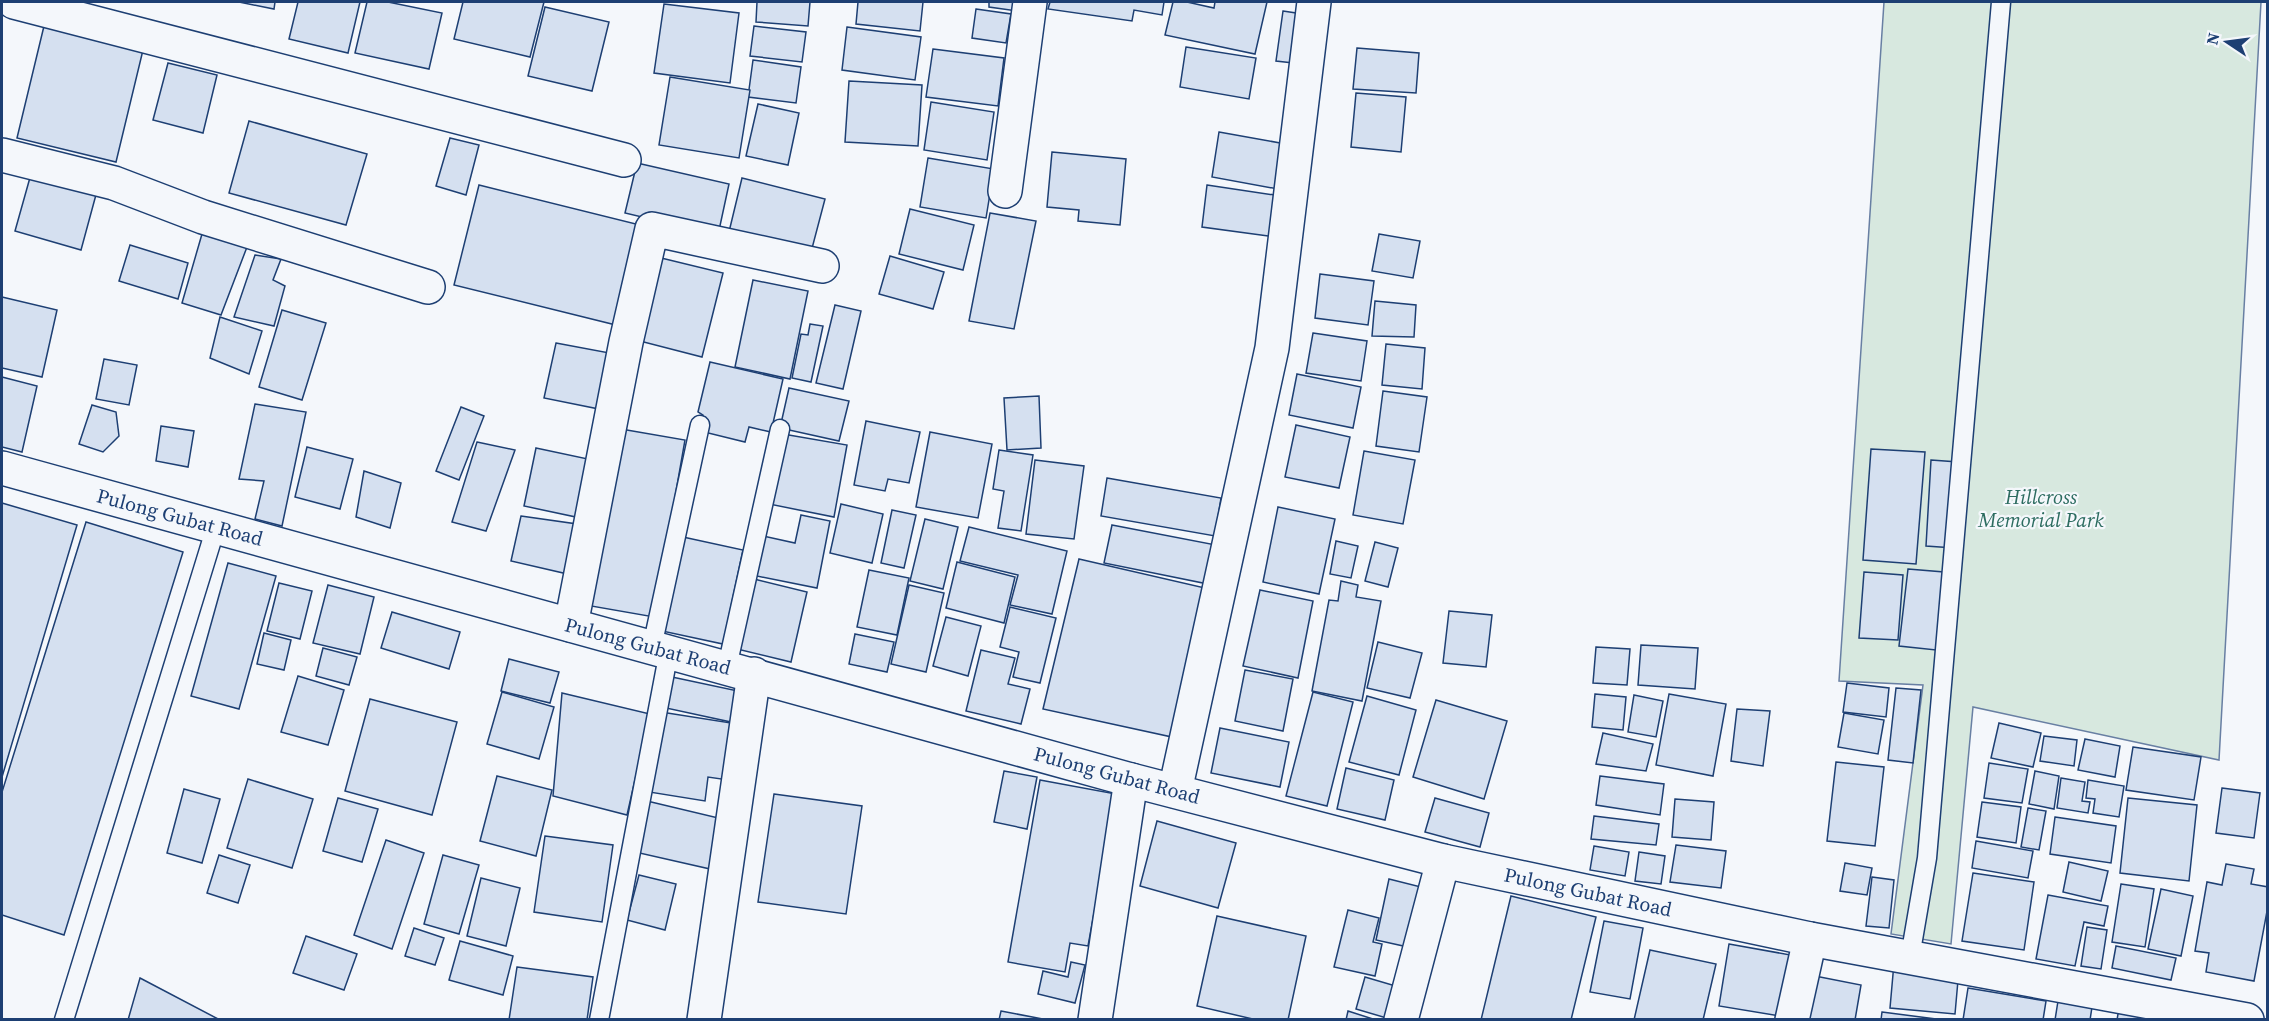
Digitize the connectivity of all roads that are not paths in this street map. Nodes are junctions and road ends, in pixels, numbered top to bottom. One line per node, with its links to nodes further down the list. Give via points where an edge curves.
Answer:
1 (14, 2): 6 (street)
2 (1030, 2): 7 (street)
3 (1314, 2): 18 (street, via 1272,348)
4 (2001, 2): 21 (lane, via 1927,858)
5 (2, 155): 9 (street, via 114,183 203,217)
6 (624, 160)
7 (1005, 190)
8 (822, 266): 14 (street, via 652,229)
9 (428, 287)
10 (700, 425): 15 (lane)
11 (780, 429): 16 (lane)
12 (2, 468): 13 (street, Pulong Gubat Road)
13 (216, 528): 14 (street, Pulong Gubat Road); 22 (lane)
14 (571, 625): 15 (street, Pulong Gubat Road)
15 (661, 649): 16 (street, Pulong Gubat Road); 23 (lane)
16 (740, 670): 17 (street, Pulong Gubat Road); 24 (street)
17 (1131, 780): 18 (street, Pulong Gubat Road); 25 (street)
18 (1174, 792): 19 (street, Pulong Gubat Road)
19 (1443, 861): 20 (street, Pulong Gubat Road); 26 (street)
20 (1810, 939): 21 (street, Pulong Gubat Road); 27 (street)
21 (1910, 957): 28 (street, Pulong Gubat Road)
22 (64, 1020)
23 (599, 1020)
24 (704, 1020)
25 (1095, 1020)
26 (1401, 1020)
27 (1792, 1020)
28 (2247, 1020)

